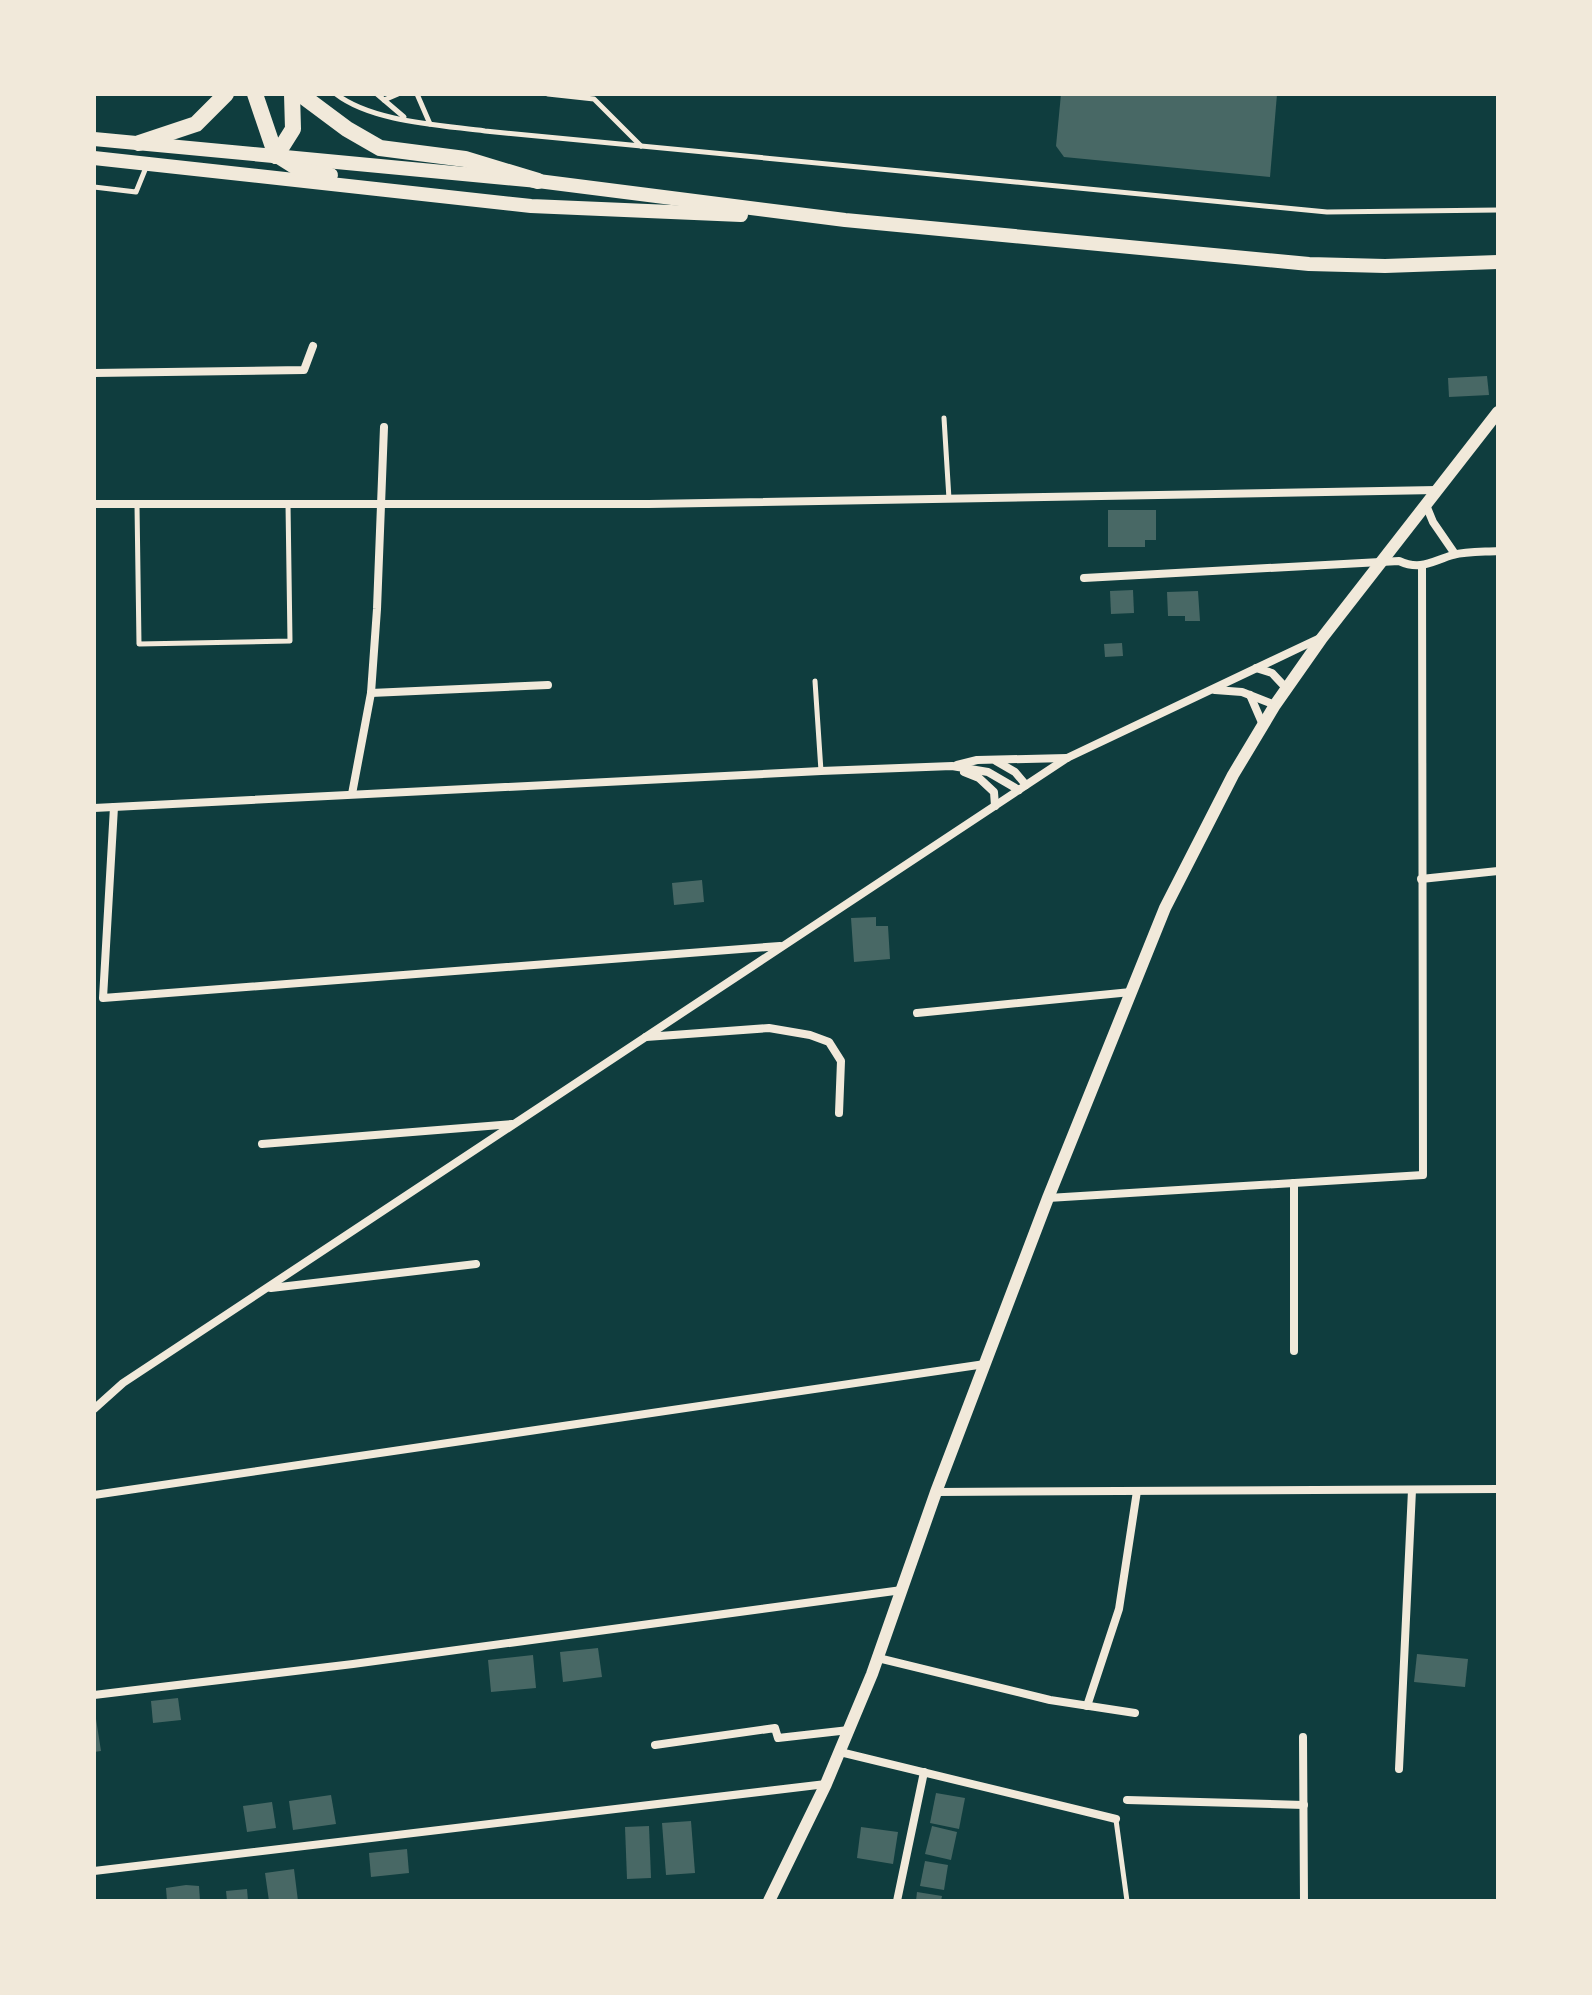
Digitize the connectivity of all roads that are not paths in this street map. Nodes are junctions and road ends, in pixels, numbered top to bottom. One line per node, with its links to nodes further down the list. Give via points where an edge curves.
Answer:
1 (226, 94): 14 (highway, via 196,124)
2 (255, 94): 17 (highway)
3 (292, 94): 17 (highway, via 293,129)
4 (300, 94): 19 (highway, via 380,148 465,159)
5 (336, 94): 11 (lane, via 362,110)
6 (377, 94): 10 (lane)
7 (398, 94): 10 (lane)
8 (417, 94): 12 (lane)
9 (548, 94): 15 (lane, via 594,99)
10 (384, 100): 11 (lane)
11 (404, 118): 12 (lane)
12 (430, 124): 15 (lane)
13 (94, 139): 14 (main road)
14 (139, 143): 17 (main road)
15 (642, 146): 22 (lane, via 1327,212)
16 (94, 156): 17 (main road, via 149,155 257,166); 18 (main road)
17 (276, 156): 19 (main road); 21 (main road, via 299,170)
18 (147, 164): 20 (lane, via 136,192); 21 (main road)
19 (538, 181): 23 (main road)
20 (94, 187)
21 (531, 206): 23 (main road)
22 (1498, 210)
23 (845, 220): 24 (main road, via 1309,264)
24 (1498, 262)
25 (313, 346): 26 (street, via 304,370)
26 (94, 373)
27 (1498, 412): 30 (street)
28 (944, 418): 31 (lane)
29 (384, 427): 35 (street)
30 (1437, 490): 31 (street); 36 (street)
31 (949, 499): 35 (street)
32 (94, 504): 33 (street)
33 (137, 504): 34 (street); 34 (lane, via 139,644 290,641)
34 (288, 504): 35 (street)
35 (382, 504): 48 (street)
36 (1426, 505): 38 (street); 39 (street)
37 (1498, 551): 38 (street)
38 (1455, 554): 40 (street)
39 (1381, 563): 40 (street); 41 (street); 42 (street)
40 (1422, 565): 62 (street)
41 (1084, 578)
42 (1322, 638): 43 (street); 46 (street)
43 (1256, 668): 46 (street, via 1272,673); 47 (street)
44 (815, 681): 55 (lane)
45 (548, 685): 48 (street)
46 (1287, 689): 50 (street)
47 (1214, 690): 49 (street); 52 (street)
48 (371, 693): 57 (street)
49 (1250, 695): 50 (street); 51 (street)
50 (1275, 705): 51 (street)
51 (1263, 725): 64 (street, via 1165,908)
52 (1067, 758): 53 (street); 56 (street)
53 (993, 760): 54 (street); 56 (street, via 1015,772)
54 (952, 766): 55 (street); 56 (street, via 988,772); 58 (street, via 979,778 994,792)
55 (821, 771): 57 (street)
56 (1022, 788): 58 (street)
57 (352, 794): 59 (street)
58 (995, 806): 63 (street)
59 (114, 807): 60 (street); 63 (street, via 103,998)
60 (94, 808)
61 (1498, 871): 62 (street)
62 (1421, 879): 70 (street, via 1423,1175)
63 (784, 946): 66 (street)
64 (1131, 992): 65 (street); 71 (street)
65 (917, 1013)
66 (645, 1037): 67 (street, via 769,1028 829,1042 841,1061); 68 (street)
67 (839, 1113)
68 (515, 1124): 69 (street); 73 (street)
69 (262, 1144)
70 (1294, 1183): 71 (street); 74 (street)
71 (1048, 1198): 75 (street)
72 (476, 1264): 73 (street)
73 (266, 1288): 76 (street, via 123,1383)
74 (1294, 1351)
75 (985, 1364): 80 (street); 81 (street)
76 (94, 1409)
77 (1498, 1489): 78 (street)
78 (1412, 1490): 79 (street); 91 (street)
79 (1137, 1491): 80 (street); 85 (street, via 1119,1609)
80 (936, 1492): 82 (street)
81 (94, 1495)
82 (902, 1590): 83 (street); 84 (street)
83 (878, 1658): 85 (street); 87 (street)
84 (94, 1695)
85 (1087, 1706): 86 (street)
86 (1135, 1713)
87 (849, 1730): 89 (street, via 778,1738 775,1728); 90 (street)
88 (1303, 1737): 95 (street)
89 (655, 1745)
90 (840, 1752): 92 (street); 93 (street)
91 (1399, 1769)
92 (924, 1772): 96 (street); 99 (street)
93 (826, 1784): 97 (street); 98 (street)
94 (1127, 1800): 95 (street)
95 (1304, 1805): 101 (street)
96 (1116, 1819): 100 (lane)
97 (94, 1871)
98 (769, 1901)
99 (897, 1901)
100 (1127, 1901)
101 (1304, 1901)

